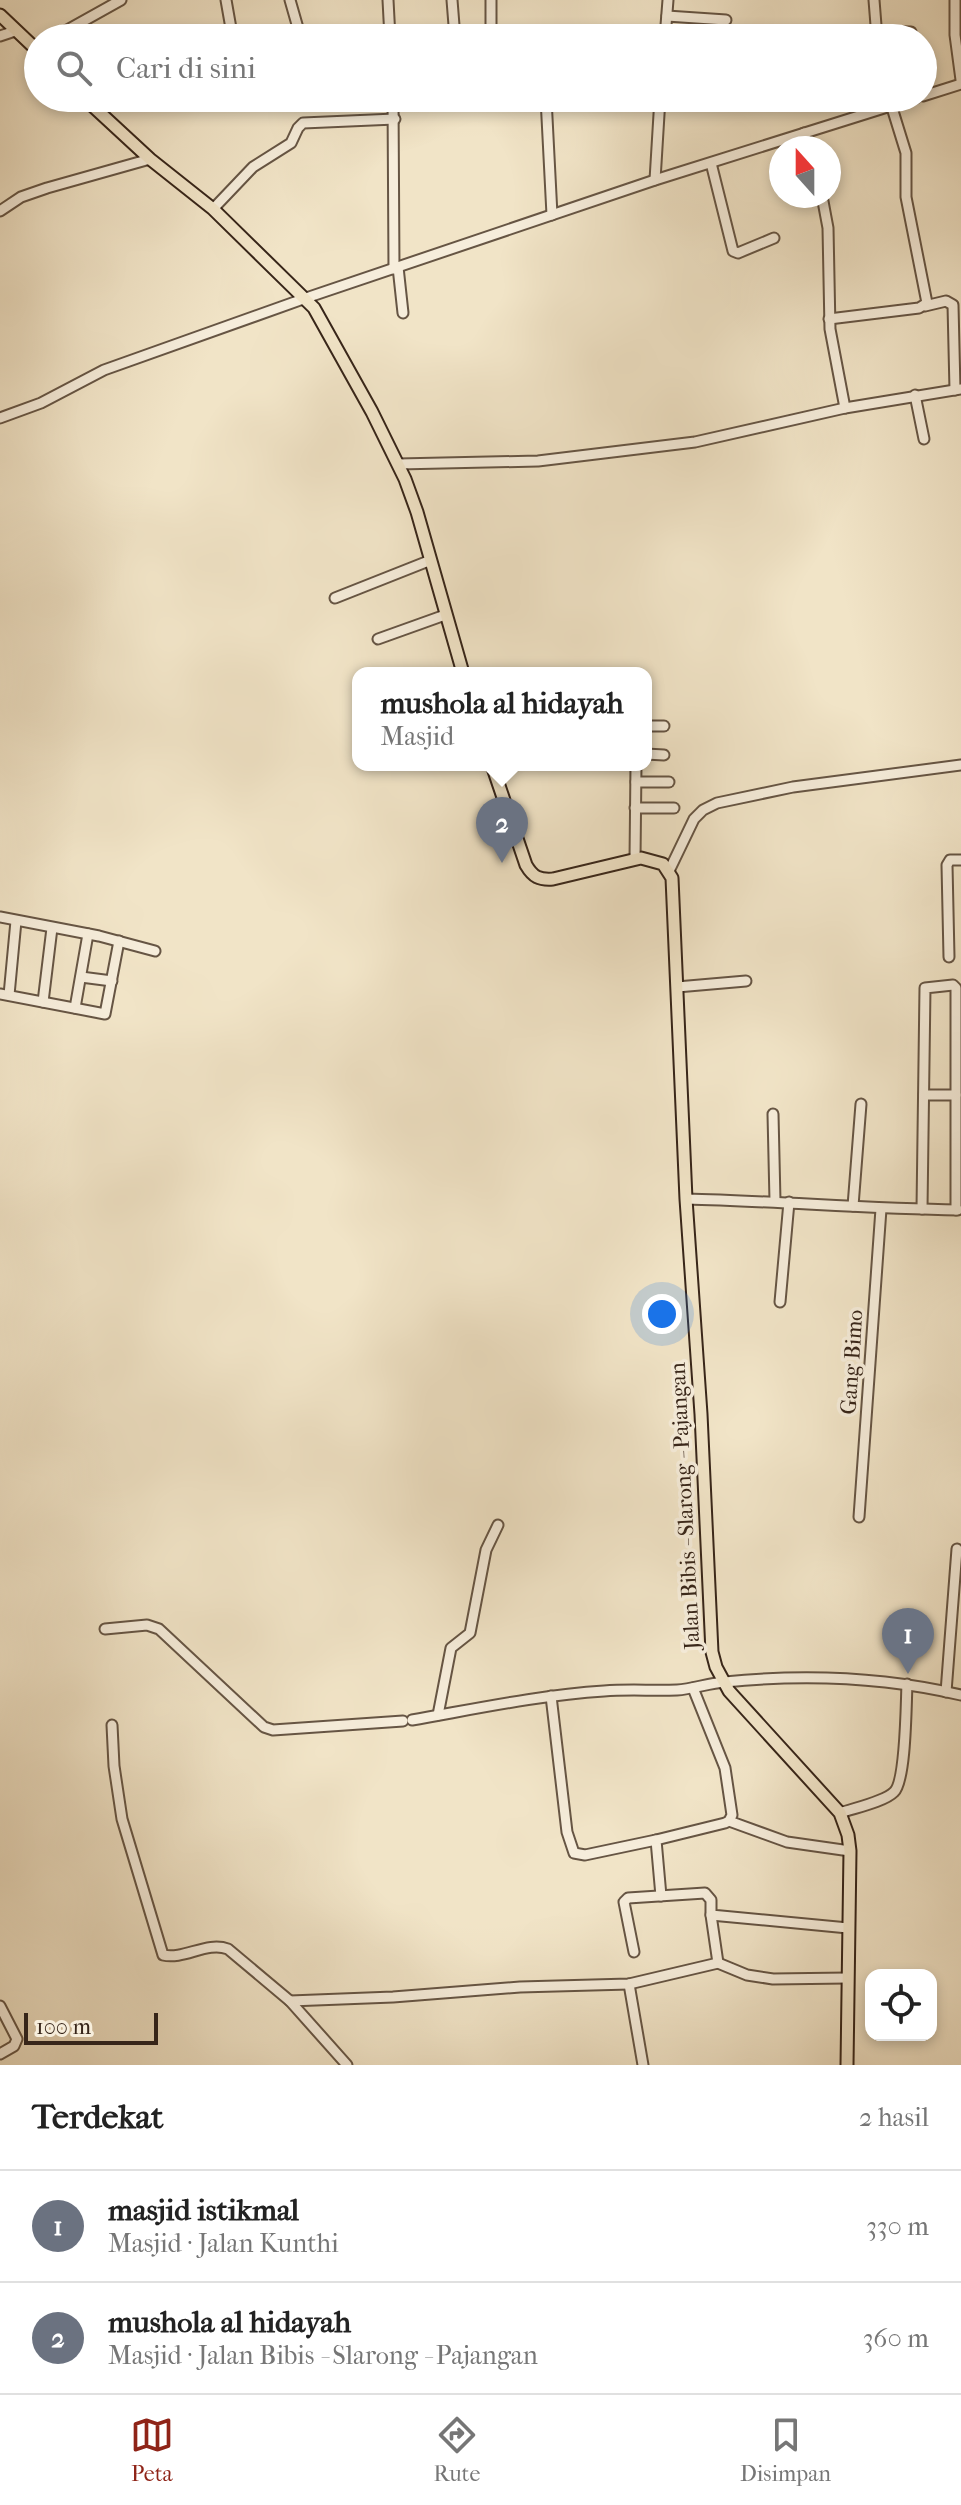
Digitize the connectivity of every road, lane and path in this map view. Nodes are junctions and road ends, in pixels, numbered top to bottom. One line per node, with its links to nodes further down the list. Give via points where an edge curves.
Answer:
1 (121, 0): 13 (street)
2 (226, 0): 14 (street)
3 (290, 0): 15 (street)
4 (388, 0): 16 (street)
5 (452, 0): 17 (street)
6 (491, 0): 18 (street)
7 (668, 0): 11 (street)
8 (874, 0): 20 (street)
9 (955, 0): 24 (street)
10 (0, 15): 21 (main road)
11 (667, 16): 12 (street); 19 (street)
12 (726, 20)
13 (78, 24)
14 (230, 24)
15 (297, 24)
16 (389, 24)
17 (454, 24)
18 (491, 24)
19 (666, 24)
20 (876, 24)
21 (15, 31): 22 (street); 23 (main road)
22 (0, 36)
23 (24, 38)
24 (961, 82): 25 (street)
25 (937, 91)
26 (99, 112): 35 (main road)
27 (394, 112): 32 (street)
28 (547, 112): 41 (street)
29 (657, 112): 37 (street)
30 (862, 112): 33 (street)
31 (893, 112): 45 (street, via 906,153 906,197)
32 (395, 119): 39 (street, via 303,123 289,145 253,167); 43 (street)
33 (804, 133): 34 (street); 36 (street)
34 (805, 136)
35 (150, 159): 39 (main road); 40 (street, via 21,197)
36 (711, 163): 37 (street); 42 (street, via 733,251)
37 (655, 180): 41 (street)
38 (824, 208): 47 (street)
39 (213, 209): 44 (main road)
40 (0, 211)
41 (552, 215): 43 (street)
42 (774, 238)
43 (396, 268): 44 (street); 46 (street)
44 (306, 298): 51 (street, via 104,370); 53 (main road)
45 (925, 306): 47 (street); 48 (street, via 946,301 953,305)
46 (403, 313)
47 (829, 319): 50 (street)
48 (958, 389): 49 (street)
49 (915, 395): 50 (street); 52 (street)
50 (845, 408): 53 (street, via 695,442 538,461)
51 (0, 418)
52 (924, 439)
53 (398, 464): 54 (main road)
54 (431, 560): 55 (street); 56 (main road)
55 (335, 598)
56 (445, 615): 57 (street); 58 (main road)
57 (378, 639)
58 (461, 667)
59 (652, 726): 60 (street)
60 (664, 726)
61 (652, 754): 62 (street)
62 (664, 755)
63 (961, 765): 72 (street, via 793,787 717,803 694,819)
64 (494, 771): 70 (main road, via 533,876 553,879)
65 (636, 771): 66 (street)
66 (636, 782): 67 (street); 68 (street)
67 (669, 782)
68 (635, 808): 69 (street); 70 (street)
69 (674, 808)
70 (635, 859): 72 (main road, via 653,860)
71 (961, 860): 76 (street, via 947,865)
72 (669, 871): 85 (main road, Jalan Bibis - Slarong - Pajangan)
73 (0, 917): 75 (street)
74 (961, 920): 76 (street)
75 (16, 921): 77 (street); 86 (street)
76 (949, 921): 81 (street)
77 (52, 928): 78 (street); 87 (street)
78 (88, 934): 79 (street); 82 (street)
79 (119, 941): 80 (street); 83 (street)
80 (155, 951)
81 (949, 957)
82 (81, 977): 83 (street); 88 (street)
83 (112, 981): 88 (street, via 105,1014)
84 (746, 981): 85 (street)
85 (677, 987): 93 (main road, Jalan Bibis - Slarong - Pajangan)
86 (5, 994): 87 (street)
87 (43, 1002): 88 (street)
88 (75, 1008)
89 (924, 1095): 90 (street); 90 (street, via 925,988 953,985); 98 (street)
90 (956, 1095): 99 (street)
91 (861, 1104): 96 (street)
92 (773, 1114): 94 (street)
93 (686, 1199): 94 (street); 105 (main road, Jalan Bibis - Slarong - Pajangan, via 710,1640)
94 (775, 1201): 95 (street)
95 (789, 1202): 96 (street); 100 (street)
96 (853, 1206): 97 (street)
97 (881, 1209): 98 (street); 101 (street, Gang Bimo)
98 (922, 1209): 99 (street)
99 (958, 1210)
100 (780, 1302)
101 (859, 1517)
102 (498, 1525): 111 (street, via 486,1550 470,1633 451,1648)
103 (957, 1549): 108 (street)
104 (105, 1629): 111 (street, via 159,1629 273,1730)
105 (723, 1682): 106 (street, via 814,1678); 107 (street); 113 (main road, Jalan Bibis - Slarong - Pajangan)
106 (907, 1684): 108 (street); 113 (street, via 895,1792)
107 (693, 1688): 110 (street); 114 (street, via 725,1768)
108 (946, 1692): 109 (street)
109 (961, 1695)
110 (551, 1696): 111 (street); 115 (street, via 574,1853)
111 (438, 1715)
112 (112, 1725): 124 (street, via 122,1819 163,1955 223,1947)
113 (840, 1813): 116 (main road, Jalan Bibis - Slarong - Pajangan)
114 (729, 1821): 115 (street); 116 (street, via 787,1842)
115 (656, 1840): 117 (street)
116 (850, 1851): 119 (main road, Jalan Bibis - Slarong - Pajangan)
117 (661, 1896): 118 (street, via 705,1893); 120 (street, via 625,1899)
118 (711, 1915): 119 (street); 121 (street)
119 (848, 1928): 122 (main road, Jalan Bibis - Slarong - Pajangan)
120 (634, 1952)
121 (718, 1963): 122 (street, via 773,1979); 123 (street)
122 (847, 1978): 129 (main road, Jalan Bibis - Slarong - Pajangan)
123 (629, 1984): 124 (street); 128 (street)
124 (290, 2001): 127 (street)
125 (0, 2006): 126 (street, via 17,2039)
126 (0, 2054)
127 (347, 2065)
128 (643, 2065)
129 (847, 2065)

